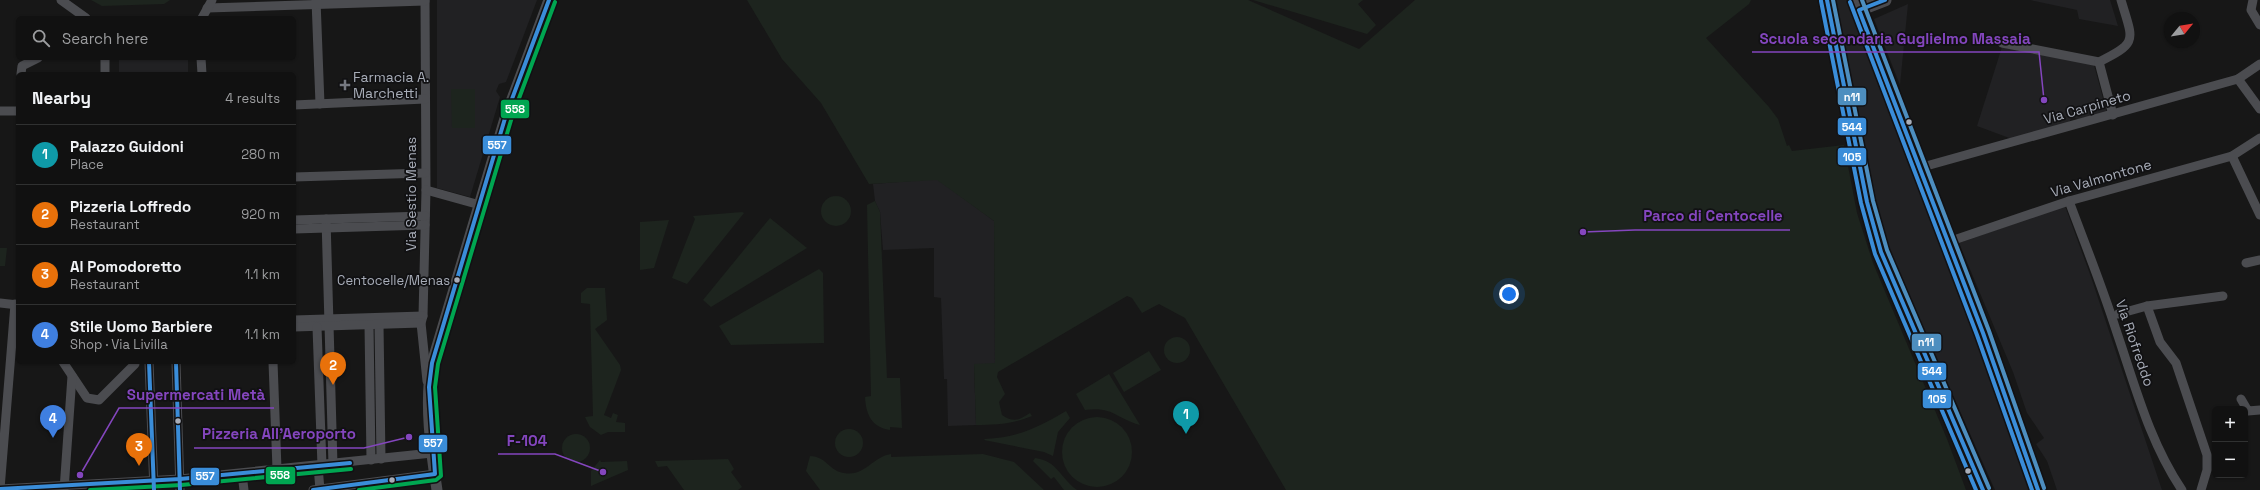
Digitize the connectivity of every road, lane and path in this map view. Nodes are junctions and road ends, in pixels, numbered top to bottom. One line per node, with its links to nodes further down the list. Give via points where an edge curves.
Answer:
1 (61, 0): 11 (street)
2 (425, 0): 8 (street); 24 (street, Via Sestio Menas)
3 (550, 0): 38 (street, via 511,99)
4 (1827, 0): 84 (main road, via 1877,240)
5 (1884, 0): 10 (main road)
6 (2121, 0): 18 (street, via 2130,37 2125,48)
7 (2253, 0): 13 (street, via 2251,10)
8 (316, 2): 9 (street); 25 (street)
9 (210, 4): 12 (street)
10 (1857, 5): 33 (main road)
11 (74, 14)
12 (203, 16)
13 (2260, 25)
14 (2002, 43): 18 (street)
15 (34, 60): 20 (street, via 22,66)
16 (105, 60): 21 (street)
17 (201, 60): 22 (street)
18 (2099, 62): 30 (street)
19 (2260, 64): 23 (street, Via Carpineto)
20 (21, 72)
21 (105, 72)
22 (202, 72)
23 (2238, 79): 27 (street); 30 (street, Via Carpineto)
24 (425, 99): 25 (street); 34 (street, Via Sestio Menas)
25 (320, 104): 26 (street)
26 (296, 105)
27 (2260, 109)
28 (0, 111): 29 (street)
29 (16, 111)
30 (2113, 115): 33 (street, Via Carpineto)
31 (2260, 138): 32 (street, Via Valmontone)
32 (2232, 156): 37 (street, Via Valmontone); 39 (street)
33 (1918, 168): 44 (main road)
34 (425, 173): 35 (street); 36 (street, Via Sestio Menas)
35 (296, 177)
36 (426, 190): 38 (street); 41 (street, Via Sestio Menas)
37 (2069, 201): 44 (street, Via Valmontone); 86 (street, Via Riofreddo, via 2112,316 2151,434 2162,460)
38 (480, 205): 65 (street, via 433,357)
39 (2260, 215)
40 (296, 220): 42 (street)
41 (425, 221): 42 (street); 53 (street, Via Sestio Menas)
42 (326, 224): 43 (street); 54 (street)
43 (296, 229)
44 (1948, 242): 85 (main road, via 1984,333)
45 (2260, 260): 46 (street)
46 (2246, 263)
47 (2223, 296): 50 (street)
48 (0, 303): 49 (street)
49 (16, 304): 79 (street)
50 (2147, 306): 51 (street); 87 (street, via 2160,342 2176,362 2207,455 2207,470)
51 (2118, 314)
52 (296, 320): 54 (street)
53 (422, 320): 54 (street); 56 (street); 65 (street, Via Sestio Menas)
54 (329, 322): 55 (street); 57 (street); 71 (street)
55 (369, 325): 56 (street); 70 (street)
56 (379, 325): 69 (street)
57 (317, 326): 58 (street); 72 (street)
58 (296, 327)
59 (64, 364): 64 (street)
60 (135, 364): 64 (street, via 100,400 86,398)
61 (150, 364): 77 (street)
62 (176, 364): 76 (street)
63 (273, 364): 73 (street)
64 (72, 376): 78 (street)
65 (429, 386): 68 (street)
66 (2241, 399): 67 (street, via 2248,411)
67 (2260, 410)
68 (432, 453): 69 (street); 75 (street)
69 (381, 459): 70 (street)
70 (371, 460): 71 (street)
71 (333, 465): 72 (street)
72 (320, 466): 73 (street); 82 (street)
73 (277, 469): 74 (street)
74 (242, 474): 76 (street); 81 (street)
75 (435, 474): 82 (street); 83 (street)
76 (180, 479): 77 (street); 80 (street)
77 (154, 485): 78 (street)
78 (64, 488): 79 (street)
79 (0, 489)
80 (180, 490)
81 (244, 490)
82 (318, 490)
83 (437, 490)
84 (1983, 490)
85 (2038, 490)
86 (2182, 490)
87 (2201, 490)

